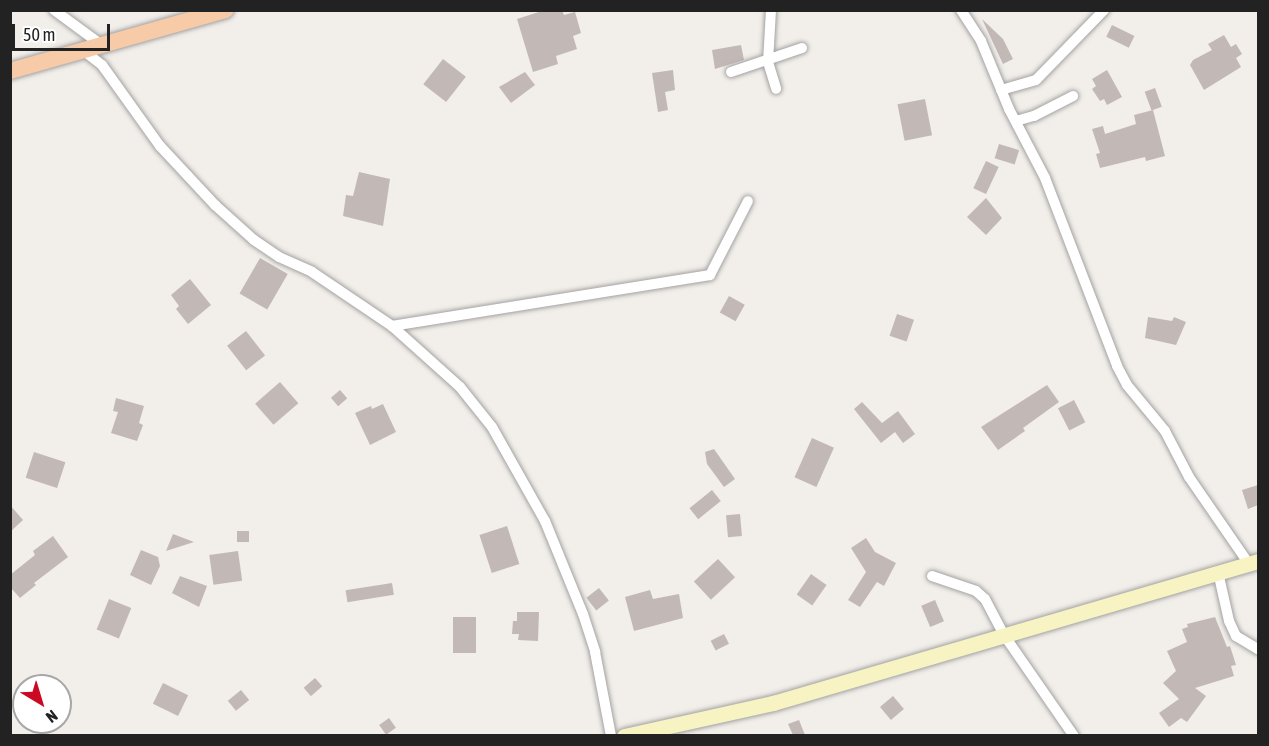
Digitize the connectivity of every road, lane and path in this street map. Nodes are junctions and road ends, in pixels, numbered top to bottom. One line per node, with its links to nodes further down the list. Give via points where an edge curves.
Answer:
1 (54, 10): 6 (street)
2 (226, 10): 6 (main road)
3 (771, 10): 9 (street)
4 (961, 10): 13 (street, via 981,41)
5 (1104, 10): 13 (street, via 1036,80)
6 (103, 46): 8 (main road)
7 (802, 48): 9 (street)
8 (84, 51): 10 (main road); 17 (street, via 102,65 180,171 254,240 359,301)
9 (768, 62): 11 (street); 12 (street)
10 (10, 71)
11 (731, 72)
12 (776, 89)
13 (1000, 90): 15 (street)
14 (1073, 96): 15 (street)
15 (1016, 122): 18 (street, via 1045,178 1090,301 1107,332 1127,385 1165,430 1189,477)
16 (748, 201): 17 (street, via 710,275)
17 (392, 326): 23 (street, via 460,387 514,461 545,521 583,614 595,652)
18 (1254, 562): 19 (street)
19 (1218, 572): 21 (street); 22 (street, via 1236,636)
20 (932, 576): 21 (street, via 976,591 985,599)
21 (1004, 634): 24 (street, via 773,703); 25 (street)
22 (1258, 649)
23 (611, 735)
24 (624, 735)
25 (1074, 735)

